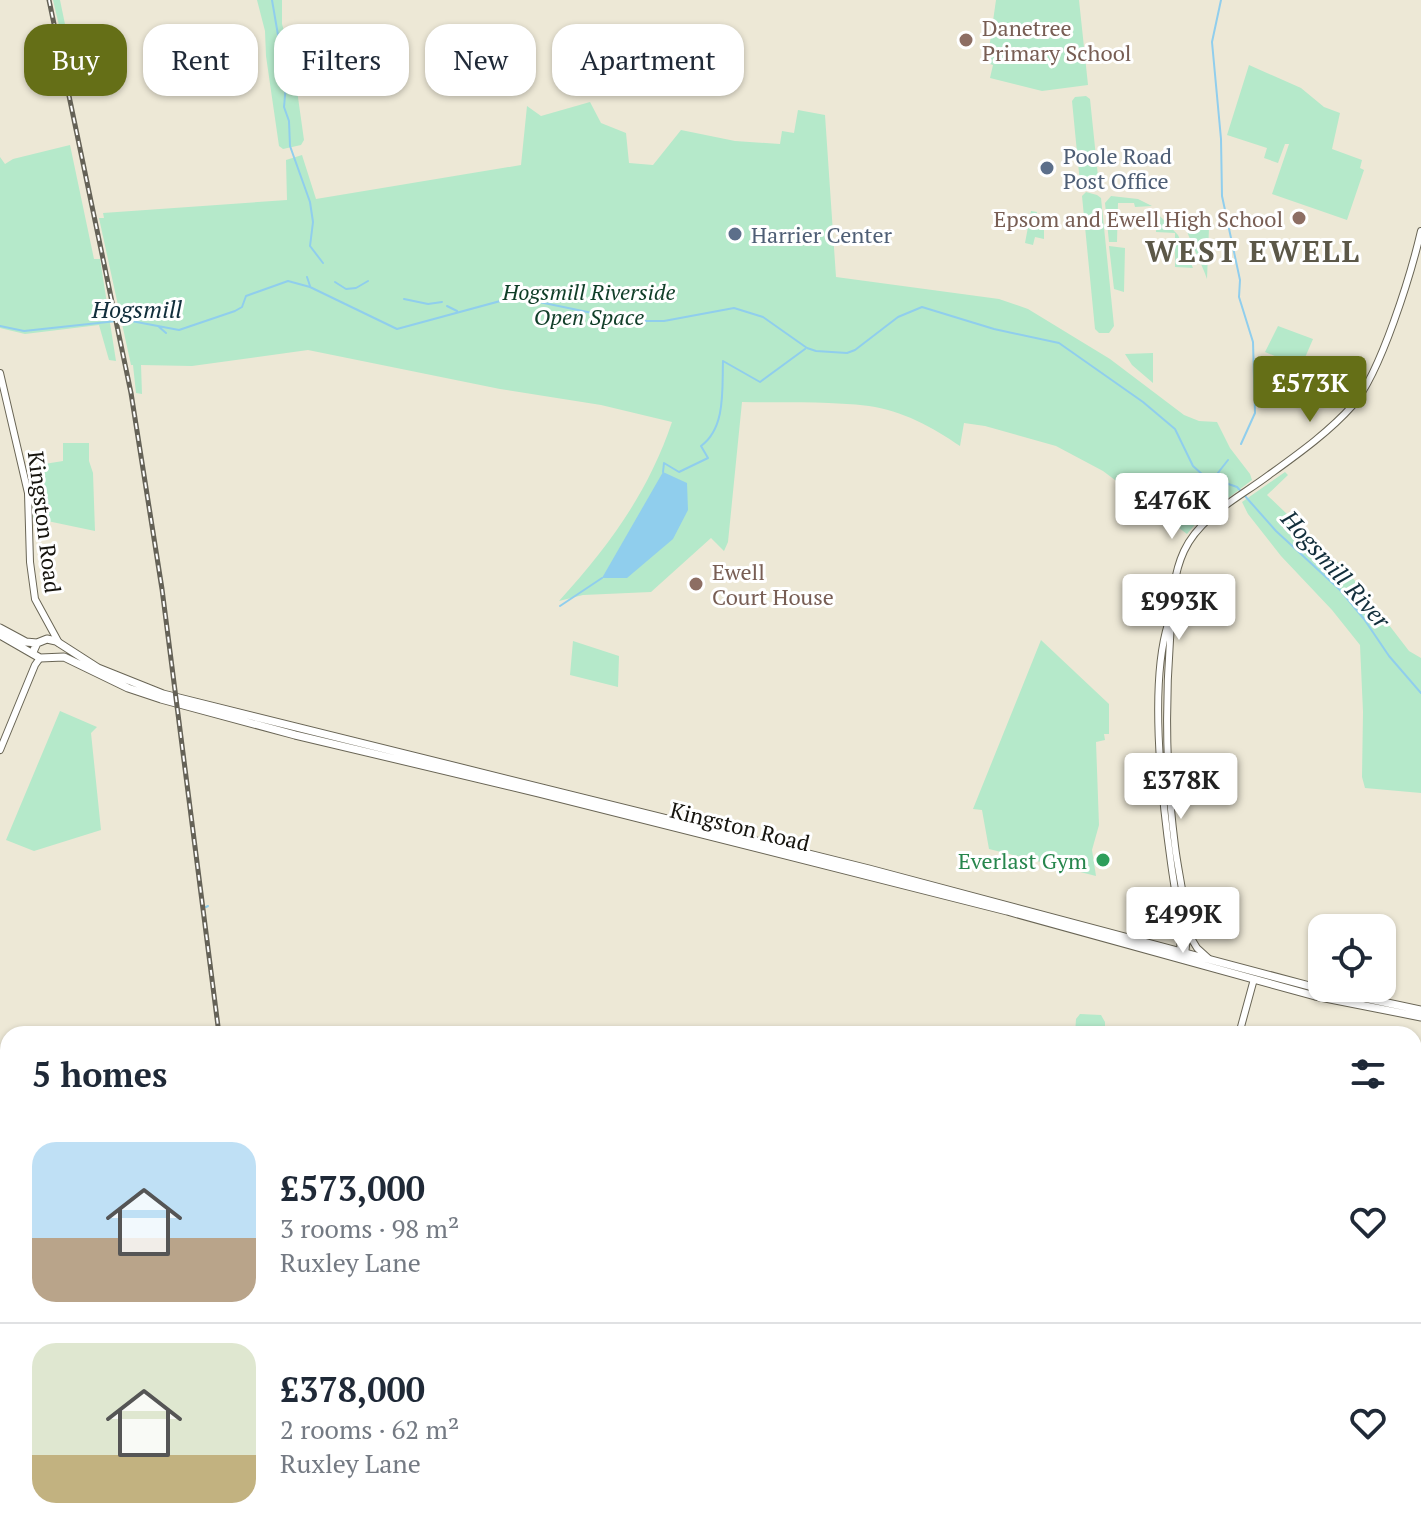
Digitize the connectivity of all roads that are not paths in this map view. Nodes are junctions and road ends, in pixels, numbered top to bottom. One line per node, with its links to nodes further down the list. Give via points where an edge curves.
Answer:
1 (1421, 231): 3 (main road, via 1394,319 1355,402 1317,438 1201,526 1184,549)
2 (0, 373): 4 (main road, Kingston Road, via 28,493 33,588)
3 (1170, 617): 13 (main road, via 1166,758); 14 (main road, via 1161,662 1160,729)
4 (50, 627): 7 (main road); 8 (main road, Kingston Road)
5 (0, 628): 7 (highway, via 26,642)
6 (0, 635): 9 (highway)
7 (40, 642): 8 (highway); 9 (highway)
8 (60, 643): 10 (highway); 14 (highway, Kingston Road, via 98,668 163,694 869,869)
9 (33, 652): 11 (highway)
10 (56, 656): 11 (highway); 14 (highway, Kingston Road, via 161,699 295,735)
11 (40, 658): 12 (main road)
12 (0, 750)
13 (1185, 926): 14 (main road); 15 (main road, via 1192,942)
14 (1182, 958): 15 (highway, Kingston Road); 16 (highway, Kingston Road)
15 (1213, 962): 17 (highway, Kingston Road)
16 (1254, 979): 18 (highway, Kingston Road); 19 (main road)
17 (1421, 1010)
18 (1421, 1017)
19 (1241, 1026)

